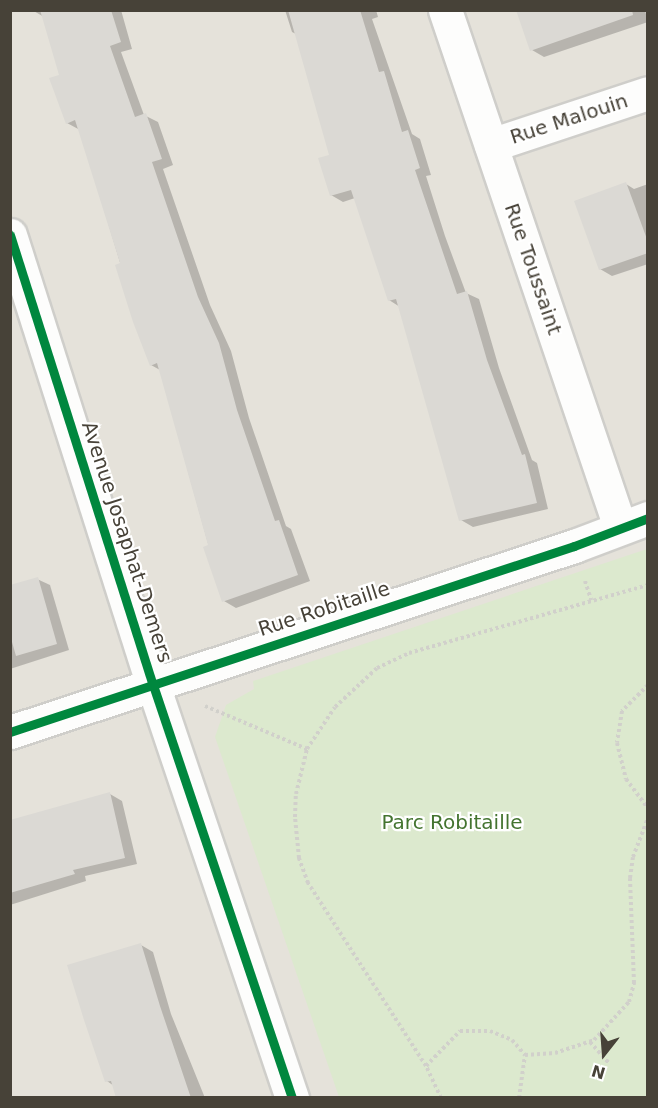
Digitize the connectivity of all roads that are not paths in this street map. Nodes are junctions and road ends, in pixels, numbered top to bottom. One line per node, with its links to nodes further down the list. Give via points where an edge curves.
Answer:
1 (445, 10): 3 (street, Rue Toussaint)
2 (648, 93): 3 (street, Rue Malouin)
3 (491, 145): 5 (street, Rue Toussaint)
4 (13, 251): 6 (street, Avenue Josaphat-Demers)
5 (634, 523): 6 (street, Rue Robitaille)
6 (153, 685): 7 (street, Rue Robitaille); 8 (street, Avenue Josaphat-Demers)
7 (10, 732)
8 (292, 1098)

